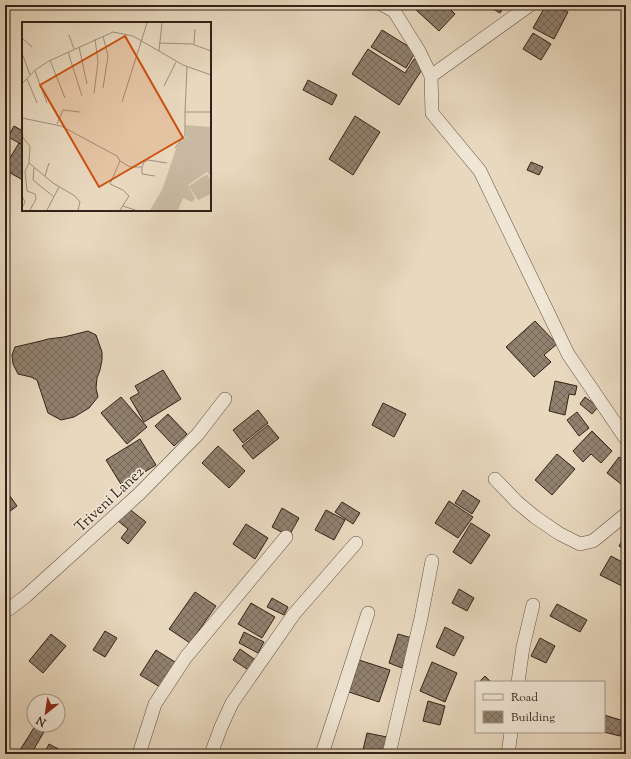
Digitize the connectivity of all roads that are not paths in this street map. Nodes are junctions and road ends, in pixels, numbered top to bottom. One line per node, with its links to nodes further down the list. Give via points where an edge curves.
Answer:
1 (382, 5): 3 (street, via 394,11 419,51)
2 (530, 5): 3 (street)
3 (430, 76): 5 (street, via 432,113 480,171 568,354)
4 (225, 399): 12 (street, Triveni Lane2, via 198,434 139,494)
5 (626, 439)
6 (495, 479): 7 (street, via 535,517 580,544 593,541)
7 (626, 514)
8 (286, 538): 16 (street, via 186,657 155,704)
9 (356, 543): 17 (street, via 294,614 232,703)
10 (432, 561): 19 (street)
11 (533, 605): 14 (street)
12 (5, 612)
13 (368, 613): 18 (street)
14 (518, 681)
15 (511, 733): 20 (street)
16 (139, 754)
17 (211, 754)
18 (322, 754)
19 (389, 754)
20 (508, 754)

